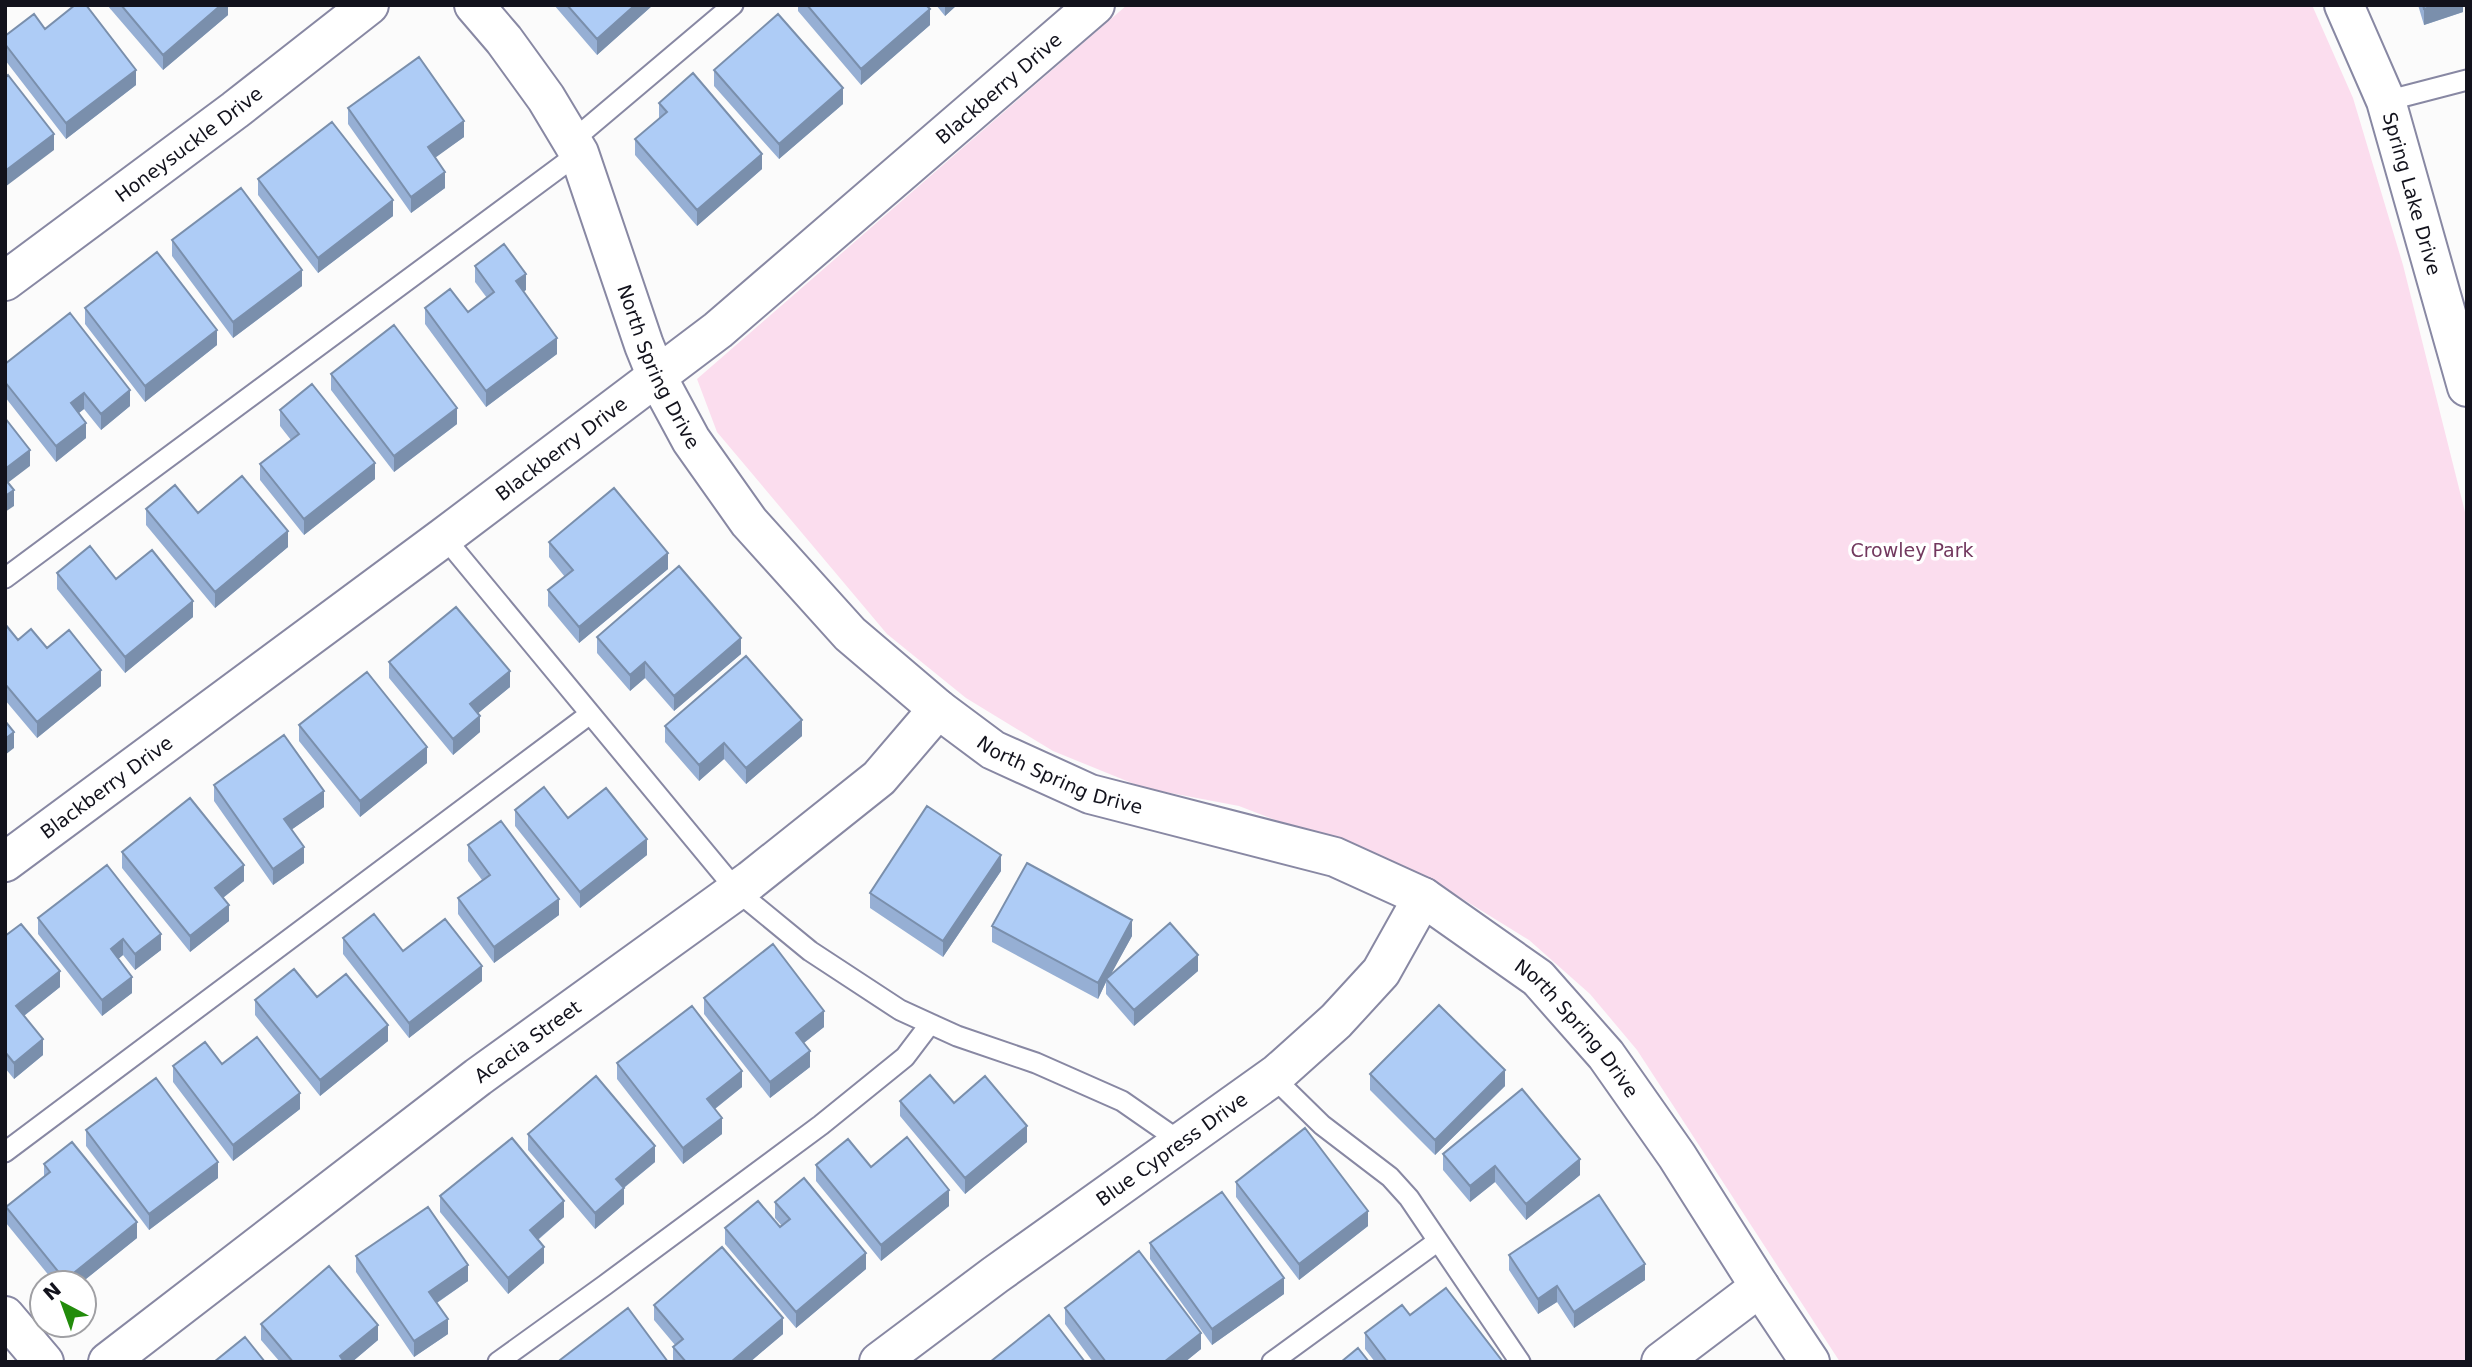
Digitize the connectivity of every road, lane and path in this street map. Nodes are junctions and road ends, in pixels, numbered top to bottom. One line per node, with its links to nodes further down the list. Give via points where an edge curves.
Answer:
1 (369, 5): 9 (street, Honeysuckle Drive)
2 (474, 5): 8 (street, North Spring Drive, via 546,98)
3 (733, 5): 8 (lane)
4 (1095, 5): 11 (street, Blackberry Drive, via 718,330)
5 (2344, 5): 7 (street, Spring Lake Drive)
6 (2467, 80): 7 (lane)
7 (2386, 101): 10 (street, Spring Lake Drive)
8 (575, 147): 11 (street, North Spring Drive); 14 (lane)
9 (5, 281)
10 (2458, 320): 12 (street, Spring Lake Drive)
11 (657, 377): 13 (street, Blackberry Drive); 15 (street, North Spring Drive, via 691,440 749,522 850,634)
12 (2467, 387)
13 (444, 537): 16 (lane); 17 (street, Blackberry Drive)
14 (5, 578)
15 (938, 709): 18 (street, Acacia Street, via 879,778); 19 (street, North Spring Drive, via 993,750 1090,794 1335,857)
16 (590, 714): 18 (lane); 23 (lane)
17 (5, 862)
18 (737, 891): 20 (lane, via 810,951 900,1010); 28 (street, Acacia Street, via 478,1077)
19 (1423, 897): 21 (street, Blue Cypress Drive, via 1381,972 1336,1021); 25 (street, North Spring Drive, via 1538,978 1606,1055)
20 (930, 1024): 22 (lane, via 1122,1101); 29 (lane, via 905,1057 821,1125)
21 (1273, 1077): 22 (street, Blue Cypress Drive); 24 (lane, via 1322,1125 1390,1177)
22 (1181, 1142): 30 (street, Blue Cypress Drive)
23 (5, 1152)
24 (1438, 1241): 31 (lane); 32 (lane)
25 (1760, 1287): 33 (street); 34 (street, North Spring Drive)
26 (5, 1316): 27 (street)
27 (44, 1362)
28 (108, 1362)
29 (498, 1362)
30 (879, 1362)
31 (1272, 1362)
32 (1520, 1362)
33 (1661, 1362)
34 (1810, 1362)

